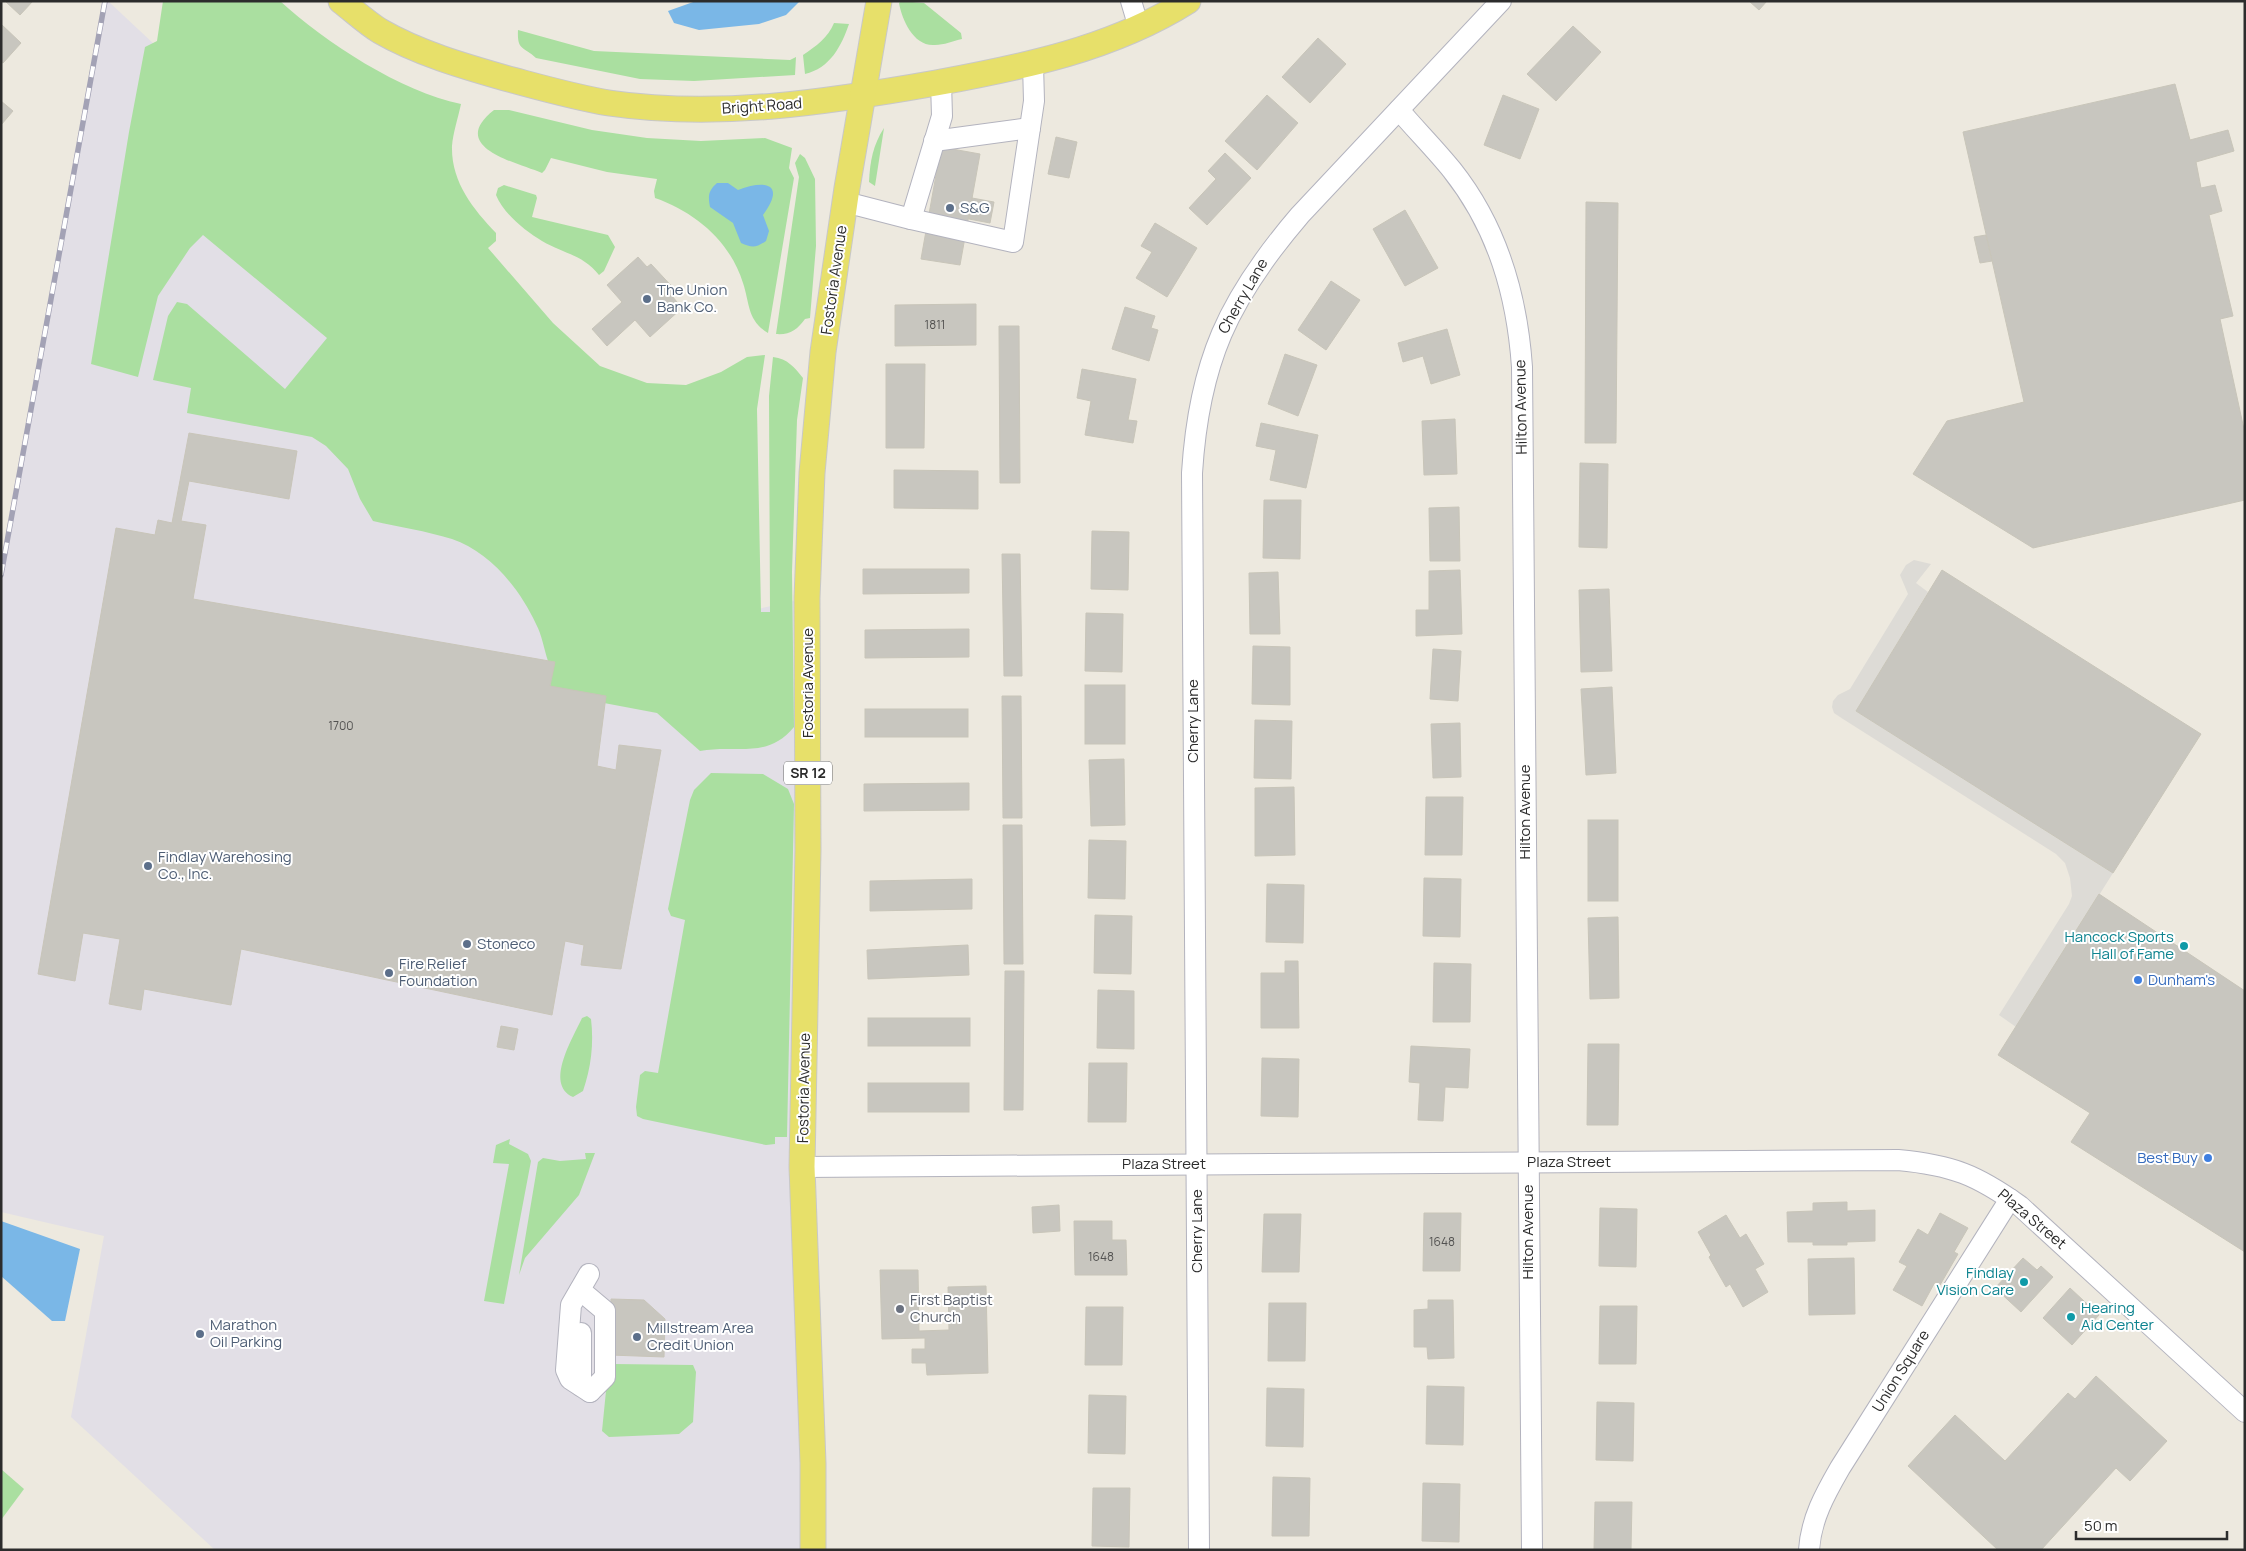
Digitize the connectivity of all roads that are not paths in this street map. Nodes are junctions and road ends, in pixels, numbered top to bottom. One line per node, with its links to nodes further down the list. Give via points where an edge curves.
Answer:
1 (341, 1): 9 (main road, Bright Road, via 379,30 413,47 566,95 653,108 742,109)
2 (879, 1): 9 (main road, Fostoria Avenue / SR 12)
3 (1131, 1): 6 (street)
4 (1501, 1): 10 (street, Cherry Lane)
5 (1176, 5): 6 (main road, Bright Road)
6 (1139, 28): 7 (main road, Bright Road, via 1106,42)
7 (1033, 64): 8 (main road, Bright Road); 11 (street, via 1034,101)
8 (941, 82): 9 (main road, Bright Road); 12 (street, via 942,116)
9 (862, 95): 13 (main road, Fostoria Avenue / SR 12)
10 (1399, 110): 15 (street, Hilton Avenue, via 1452,170 1485,221 1508,277 1520,337); 16 (street, Cherry Lane, via 1300,215 1253,274 1223,326 1204,383 1198,413 1192,473)
11 (1030, 128): 12 (street); 14 (street, via 1013,242)
12 (934, 141): 14 (street)
13 (845, 202): 14 (street); 17 (main road, Fostoria Avenue / SR 12, via 823,352 812,473)
14 (911, 219)
15 (1527, 1162): 16 (street, Plaza Street); 18 (street, Plaza Street, via 1898,1160 1957,1170 1996,1188); 23 (street, Hilton Avenue)
16 (1196, 1164): 17 (street, Plaza Street); 22 (street, Cherry Lane)
17 (802, 1167): 21 (main road, Fostoria Avenue / SR 12)
18 (2010, 1199): 20 (street, Plaza Street); 24 (street, Union Square, via 1836,1475 1818,1509)
19 (586, 1389): 19 (street, via 570,1379 566,1370 571,1305 588,1289 594,1380)
20 (2245, 1412)
21 (814, 1550)
22 (1199, 1550)
23 (1532, 1550)
24 (1809, 1550)

